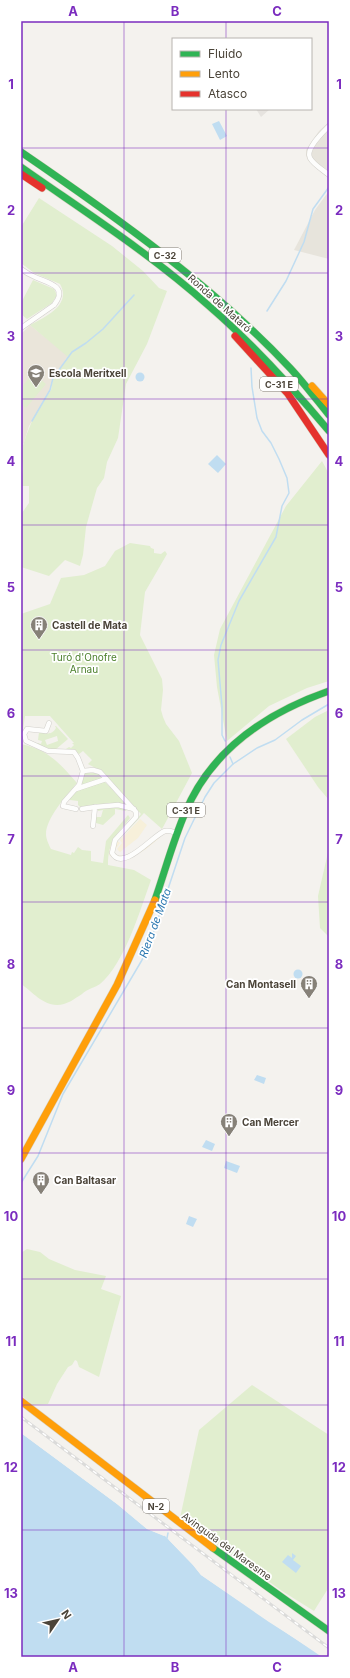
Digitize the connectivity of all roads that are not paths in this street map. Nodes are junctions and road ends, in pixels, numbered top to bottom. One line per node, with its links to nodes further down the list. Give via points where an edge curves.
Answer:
1 (329, 126): 5 (street, via 308,155)
2 (21, 151): 10 (main road, Ronda de Mataró / C-32, via 175,262)
3 (21, 167): 6 (main road, Ronda de Mataró / C-32)
4 (21, 174): 6 (main road, via 88,218)
5 (329, 175)
6 (106, 226): 8 (main road, Ronda de Mataró / C-32, via 169,272)
7 (21, 269): 9 (street, via 54,285 60,293 54,305)
8 (222, 317): 13 (main road, Ronda de Mataró / C-32, via 276,370); 14 (main road, C-31 E, via 231,331 288,394)
9 (21, 328)
10 (290, 368): 11 (main road, C-31 E, via 299,372); 12 (main road, Ronda de Mataró / C-32)
11 (329, 405)
12 (329, 415)
13 (329, 431)
14 (329, 455)
15 (329, 692): 25 (main road, C-31 E, via 311,697 275,714 252,728 234,744 214,764 198,787)
16 (49, 723): 17 (street, via 46,731 27,729 24,734 26,741 48,751 74,752)
17 (83, 771): 18 (street, via 96,770); 19 (street, via 82,780)
18 (106, 779): 19 (street); 23 (street)
19 (76, 789): 21 (street, via 64,802 64,806)
20 (95, 807): 22 (street); 23 (street, via 118,805); 24 (street)
21 (76, 809)
22 (82, 809)
23 (134, 809): 25 (street, via 136,817 115,840 112,852 116,858 131,855 163,832)
24 (93, 826)
25 (177, 833): 26 (main road, C-31 E, via 156,898 131,957)
26 (21, 1158)
27 (21, 1401): 28 (main road, Avinguda del Maresme / N-2, via 175,1521)
28 (329, 1631)

